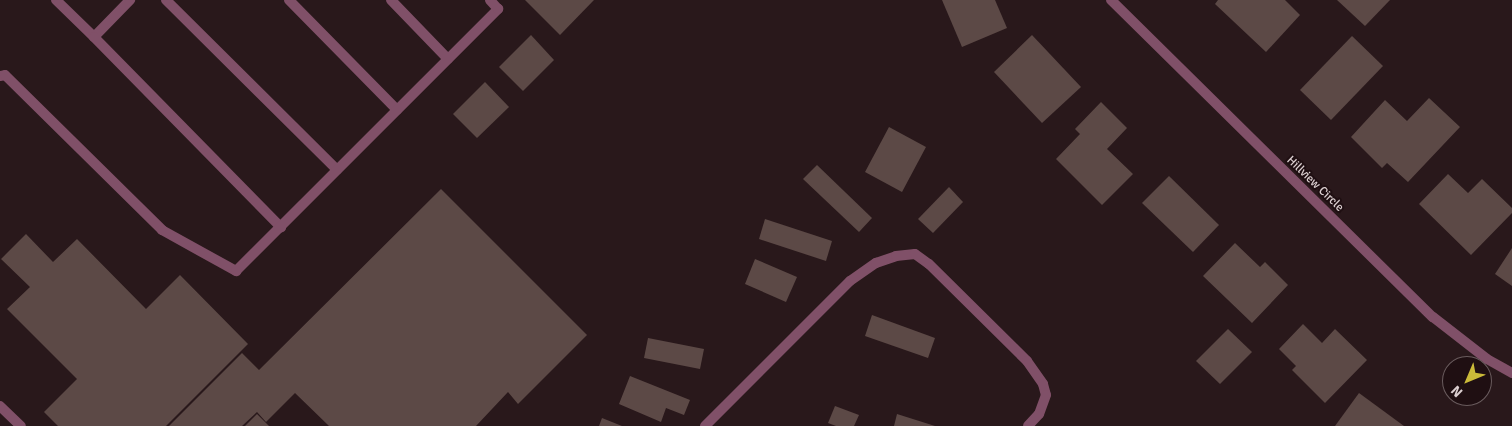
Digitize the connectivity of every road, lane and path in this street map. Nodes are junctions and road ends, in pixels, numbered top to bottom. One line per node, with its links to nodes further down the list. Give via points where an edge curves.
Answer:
1 (56, 0): 8 (street)
2 (130, 0): 8 (street)
3 (166, 0): 12 (street)
4 (289, 0): 11 (street)
5 (391, 0): 9 (street)
6 (490, 0): 9 (street, via 498,9)
7 (1112, 0): 14 (street, Hillview Circle, via 1433,317)
8 (94, 37): 13 (street)
9 (448, 59): 11 (street)
10 (0, 76): 13 (street, via 6,75 162,230 236,271)
11 (397, 110): 12 (street)
12 (337, 170): 13 (street)
13 (281, 227)
14 (1512, 373)
15 (0, 406): 16 (street)
16 (21, 426)
17 (705, 426): 18 (street, via 850,281 876,263 915,254 930,264 1027,361 1043,384 1046,395 1039,414)
18 (1028, 426)

